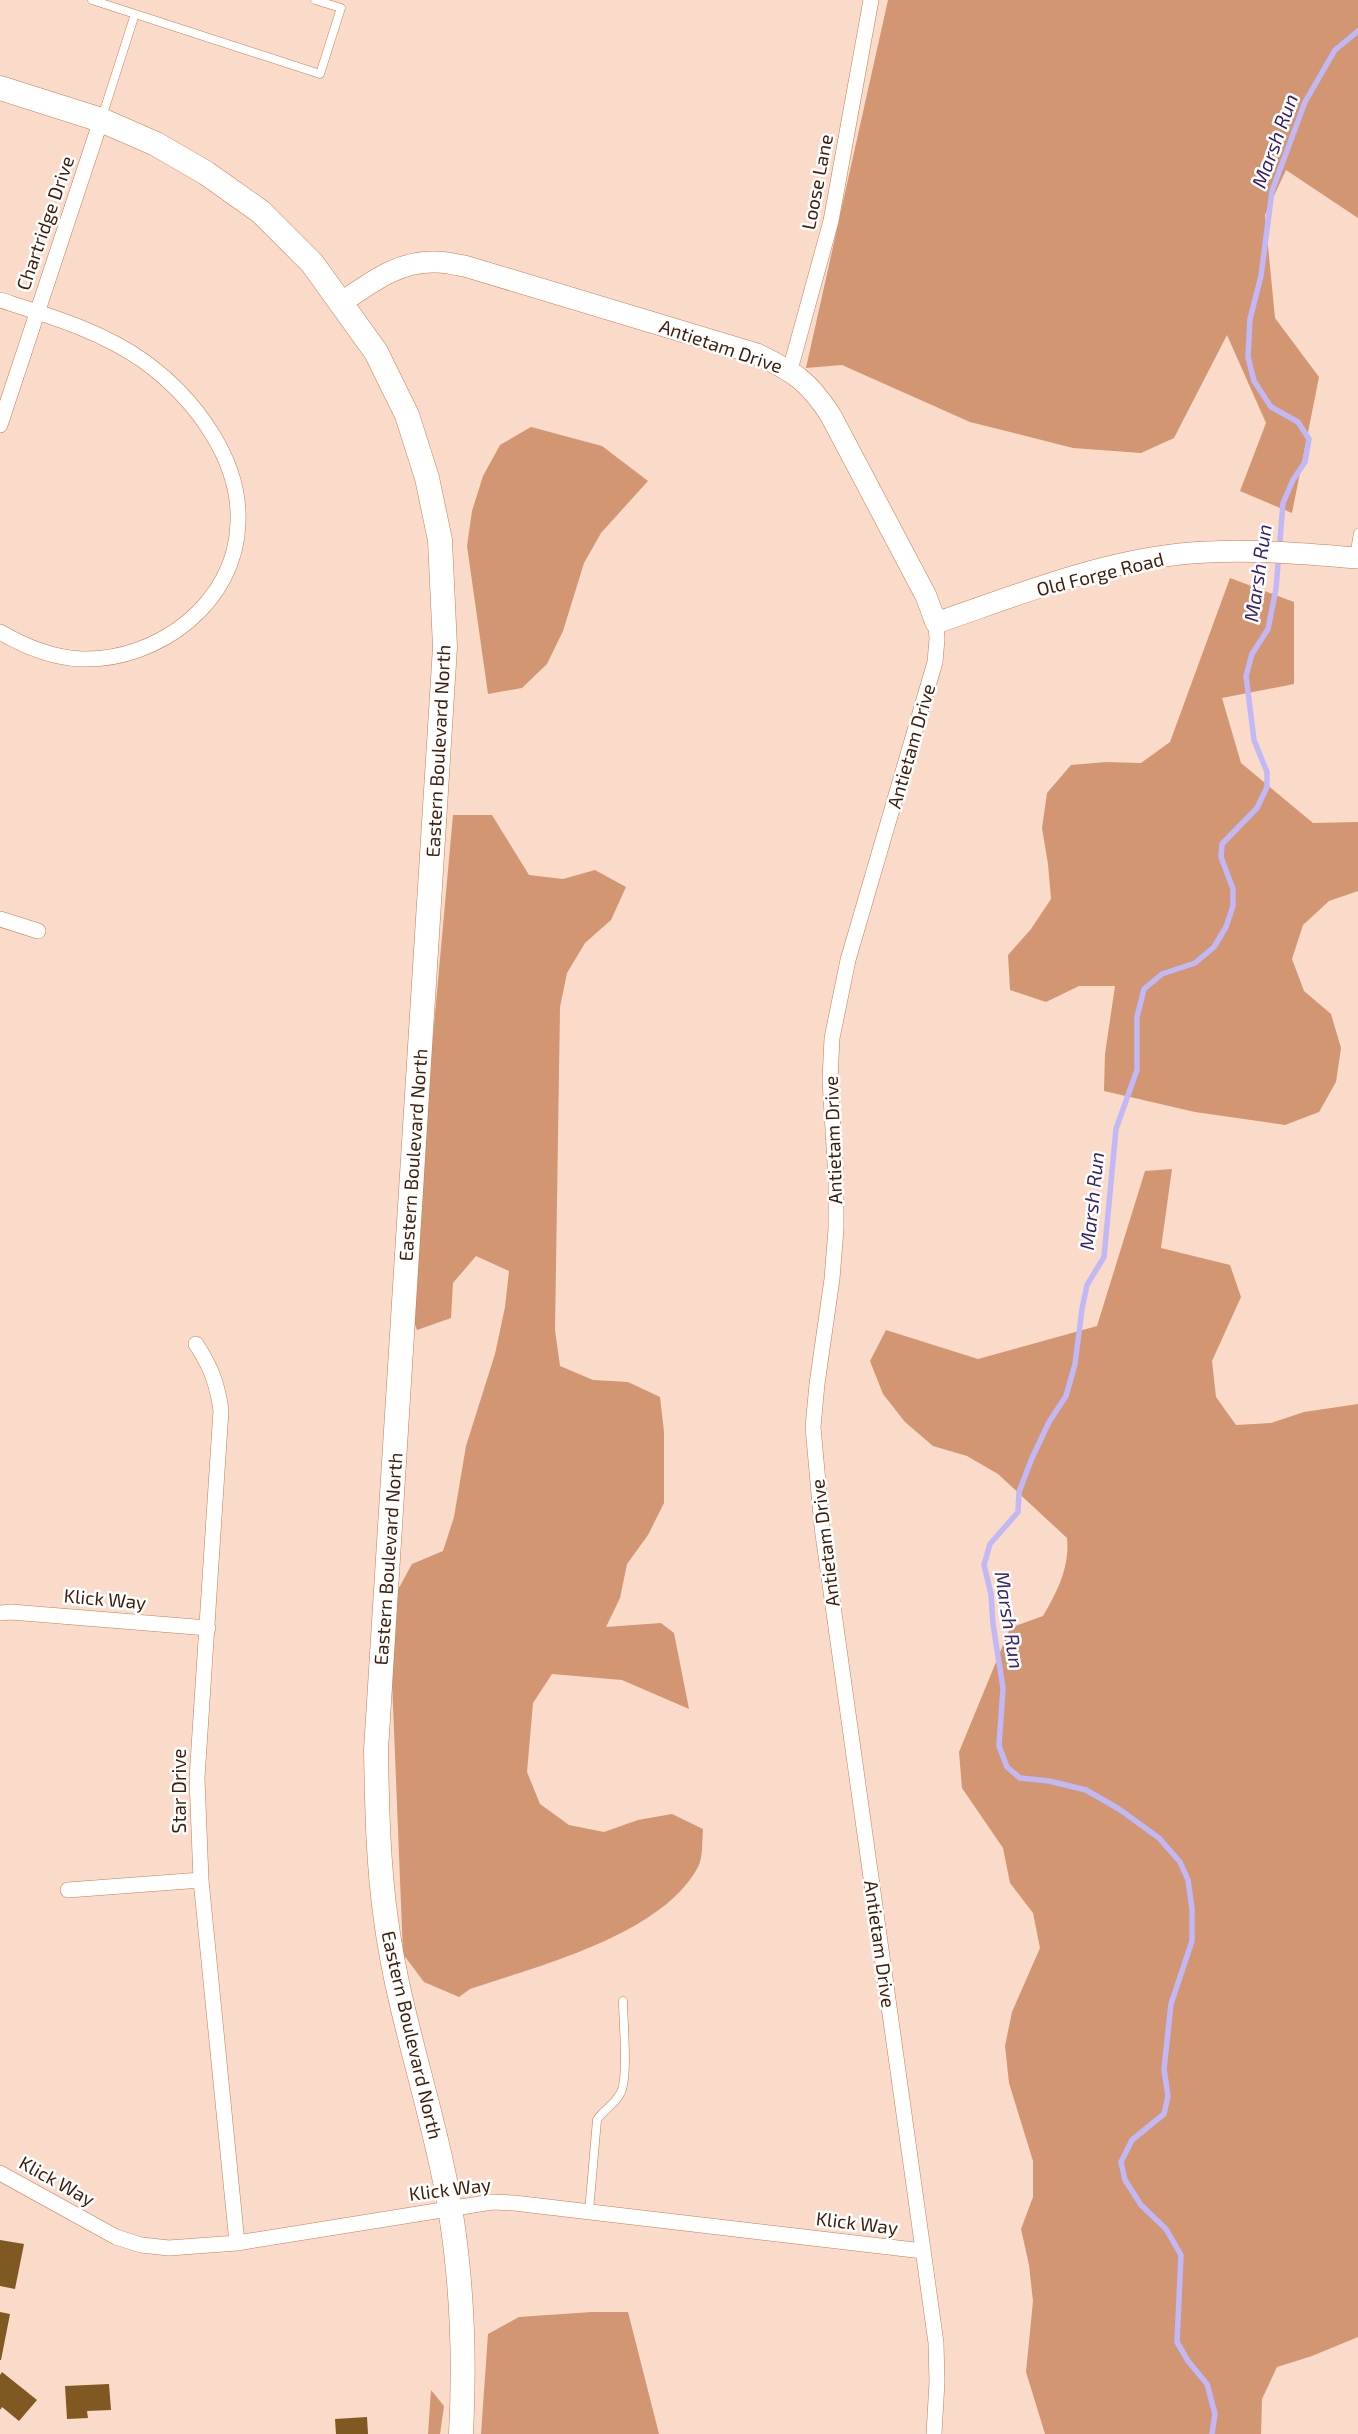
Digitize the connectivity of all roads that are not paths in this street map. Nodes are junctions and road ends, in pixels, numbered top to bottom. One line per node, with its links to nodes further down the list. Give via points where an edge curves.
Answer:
1 (92, 0): 6 (lane)
2 (315, 0): 5 (lane)
3 (344, 0): 5 (lane)
4 (871, 0): 12 (street, Loose Lane, via 831,221)
5 (341, 8): 6 (lane, via 320,74)
6 (135, 14): 8 (lane)
7 (0, 88): 8 (main road, Eastern Boulevard North)
8 (101, 120): 10 (main road, Eastern Boulevard North, via 156,144 206,173 261,212 312,263); 11 (street, Chartridge Drive)
9 (0, 300): 11 (street)
10 (340, 303): 12 (street, Antietam Drive, via 381,275 407,265 436,262 468,267 757,354); 27 (main road, Eastern Boulevard North, via 376,352 407,415 427,478 440,540 443,587 445,647 376,1750 378,1837 386,1920 403,2011)
11 (36, 312): 13 (street, Chartridge Drive); 17 (street, via 78,326 114,343 145,362 176,388 204,422 223,454 234,487 238,522 234,555 220,584 201,611 175,632 143,650 113,657 81,659 50,654)
12 (790, 370): 16 (street, Antietam Drive, via 819,397 831,416 926,596)
13 (0, 425)
14 (1358, 533): 15 (lane)
15 (1356, 558): 16 (street, Old Forge Road, via 1222,551 1179,554 1080,575)
16 (936, 623): 30 (street, Antietam Drive, via 935,662 848,960 832,1038 830,1080 836,1229 814,1427 822,1527)
17 (0, 632)
18 (0, 919): 19 (street)
19 (38, 931)
20 (196, 1344): 22 (street, Star Drive, via 209,1364 221,1410)
21 (0, 1613): 22 (street, Klick Way)
22 (208, 1628): 23 (street, Star Drive, via 197,1778)
23 (201, 1880): 24 (street); 29 (street, Star Drive)
24 (68, 1890)
25 (623, 2001): 28 (lane, via 622,2092 597,2120)
26 (0, 2173): 29 (street, Klick Way, via 116,2237 141,2245 169,2248)
27 (450, 2208): 28 (street, Klick Way, via 492,2202); 29 (street, Klick Way); 31 (main road, Eastern Boulevard North, via 460,2303)
28 (589, 2212): 30 (street, Klick Way)
29 (237, 2243)
30 (923, 2251): 32 (street, Antietam Drive, via 936,2343)
31 (461, 2434)
32 (934, 2434)

